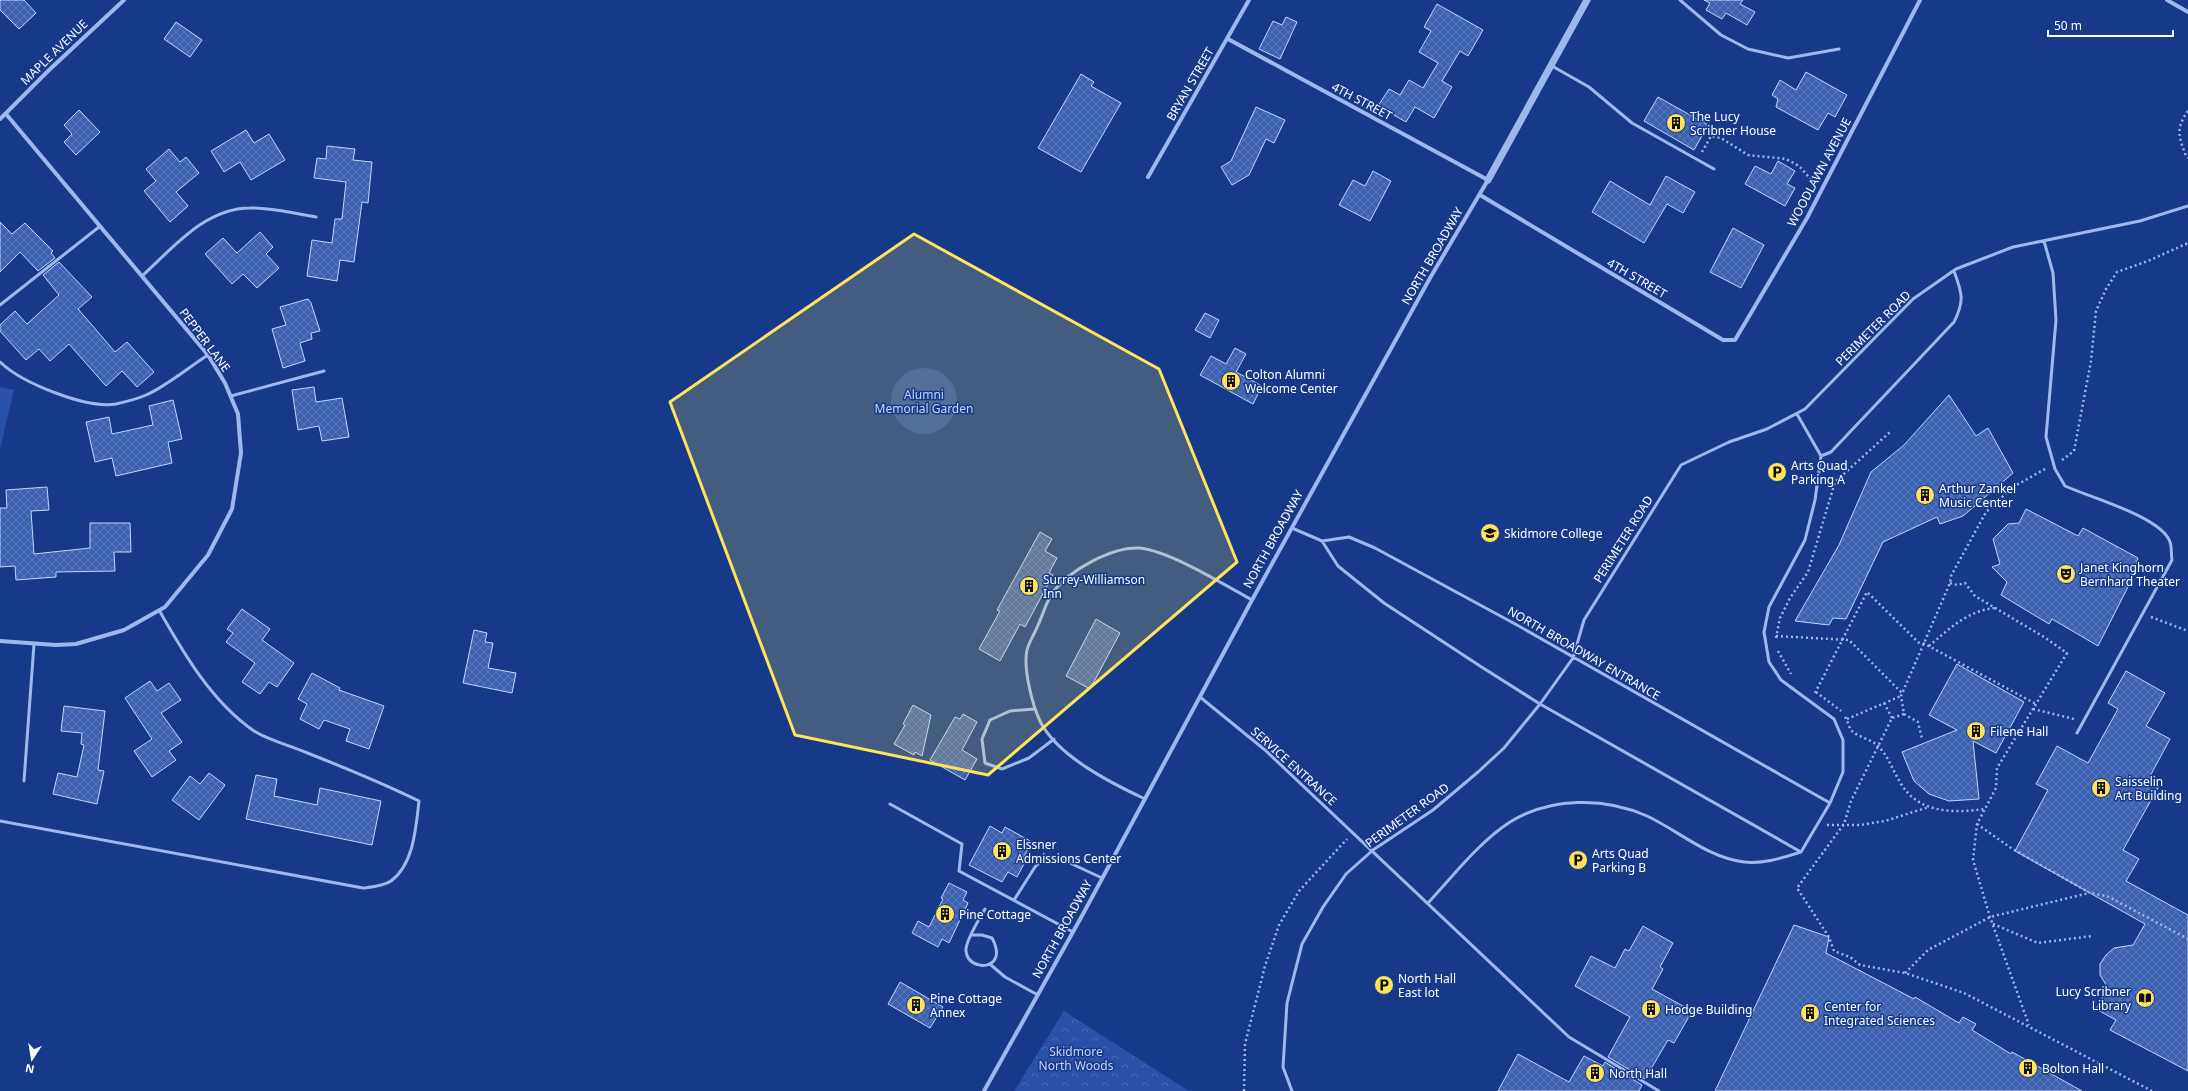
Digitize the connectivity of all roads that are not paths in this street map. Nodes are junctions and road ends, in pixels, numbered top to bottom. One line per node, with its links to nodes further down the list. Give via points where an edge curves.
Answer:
1 (124, 0): 11 (street, MAPLE AVENUE)
2 (1249, 0): 8 (street, BRYAN STREET)
3 (1587, 0): 10 (street, NORTH BROADWAY)
4 (1680, 0): 9 (lane, via 1721,35 1748,49 1788,58)
5 (1920, 0): 24 (street, WOODLAWN AVENUE, via 1821,191 1735,340)
6 (2166, 0): 7 (street)
7 (2188, 12)
8 (1228, 39): 14 (street, BRYAN STREET); 15 (street, 4TH STREET)
9 (1839, 49)
10 (1552, 66): 13 (lane, via 1589,87 1632,122); 15 (street, NORTH BROADWAY)
11 (6, 114): 12 (street, MAPLE AVENUE); 19 (street, PEPPER LANE)
12 (0, 119)
13 (1714, 169)
14 (1148, 177)
15 (1488, 180): 16 (street, NORTH BROADWAY)
16 (1480, 195): 24 (street, 4TH STREET); 31 (street, NORTH BROADWAY, via 1430,278)
17 (2188, 206): 20 (lane, PERIMETER ROAD, via 2140,221)
18 (316, 217): 22 (lane, via 250,208 224,212 198,225)
19 (99, 227): 22 (street, PEPPER LANE); 23 (lane)
20 (2044, 241): 21 (lane, PERIMETER ROAD, via 2013,247); 41 (lane, via 2053,273 2056,320 2046,437 2054,464 2065,486 2159,526 2170,541 2172,560)
21 (1954, 271): 29 (lane, PERIMETER ROAD, via 1913,299 1805,409); 30 (lane, via 1961,291 1961,307 1954,322 1831,452)
22 (142, 276): 25 (street, PEPPER LANE)
23 (0, 305)
24 (1723, 340)
25 (208, 355): 26 (lane, via 146,395 115,404 83,401 38,386 7,369); 28 (street, PEPPER LANE)
26 (0, 362)
27 (324, 371): 28 (lane)
28 (231, 396): 34 (street, PEPPER LANE, via 238,414 241,453 232,509 208,555 165,607)
29 (1796, 414): 30 (lane); 37 (lane, PERIMETER ROAD, via 1681,465 1584,620)
30 (1821, 456): 45 (lane, via 1805,540 1769,606 1764,632 1769,662 1781,680 1834,719 1843,740 1843,772)
31 (1292, 528): 32 (lane); 33 (street, NORTH BROADWAY)
32 (1322, 541): 37 (lane, NORTH BROADWAY ENTRANCE, via 1349,537 1375,548); 39 (lane, via 1338,566 1384,603)
33 (1252, 600): 38 (street, NORTH BROADWAY); 40 (lane, via 1172,558 1140,548 1091,561 1064,579 1052,594 1027,651 1028,691)
34 (159, 610): 36 (street, PEPPER LANE, via 124,630 76,644); 47 (lane, via 179,647 212,690 232,713 256,732 376,780 419,801 415,835 404,866 390,882 363,888)
35 (0, 641): 36 (street, PEPPER LANE)
36 (34, 644): 43 (lane)
37 (1573, 658): 39 (lane, PERIMETER ROAD); 45 (lane, NORTH BROADWAY ENTRANCE)
38 (1200, 697): 44 (street, NORTH BROADWAY); 48 (lane, SERVICE ENTRANCE, via 1265,750)
39 (1540, 704): 48 (lane, PERIMETER ROAD, via 1504,748 1478,772 1433,810); 49 (lane)
40 (1035, 709): 42 (lane, via 1040,722); 42 (lane, via 1010,712 990,720 982,739 985,763 1002,769 1029,758)
41 (2077, 733)
42 (1054, 739): 44 (lane, via 1067,754 1113,784)
43 (24, 781)
44 (1145, 799): 50 (street, NORTH BROADWAY)
45 (1830, 803): 49 (lane)
46 (890, 804): 51 (lane, via 962,844 959,870)
47 (0, 821)
48 (1373, 850): 52 (lane, SERVICE ENTRANCE); 59 (lane, PERIMETER ROAD, via 1346,874 1302,944 1287,1002 1283,1067)
49 (1800, 852): 52 (lane, via 1768,862 1744,862 1716,855 1646,816 1609,804 1573,803 1537,808 1510,822 1482,845)
50 (1102, 878): 51 (lane, via 1057,857 1045,857 1035,867); 54 (street, NORTH BROADWAY)
51 (1014, 900): 54 (lane)
52 (1428, 903): 60 (lane, SERVICE ENTRANCE, via 1569,1037)
53 (985, 909): 55 (lane)
54 (1073, 932): 57 (street, NORTH BROADWAY)
55 (972, 935): 56 (lane, via 992,938 997,949); 56 (lane, via 966,950 968,958 974,964)
56 (991, 965): 57 (lane, via 1005,977)
57 (1038, 995): 58 (street, NORTH BROADWAY)
58 (984, 1091)
59 (1292, 1091)
60 (1659, 1091)

